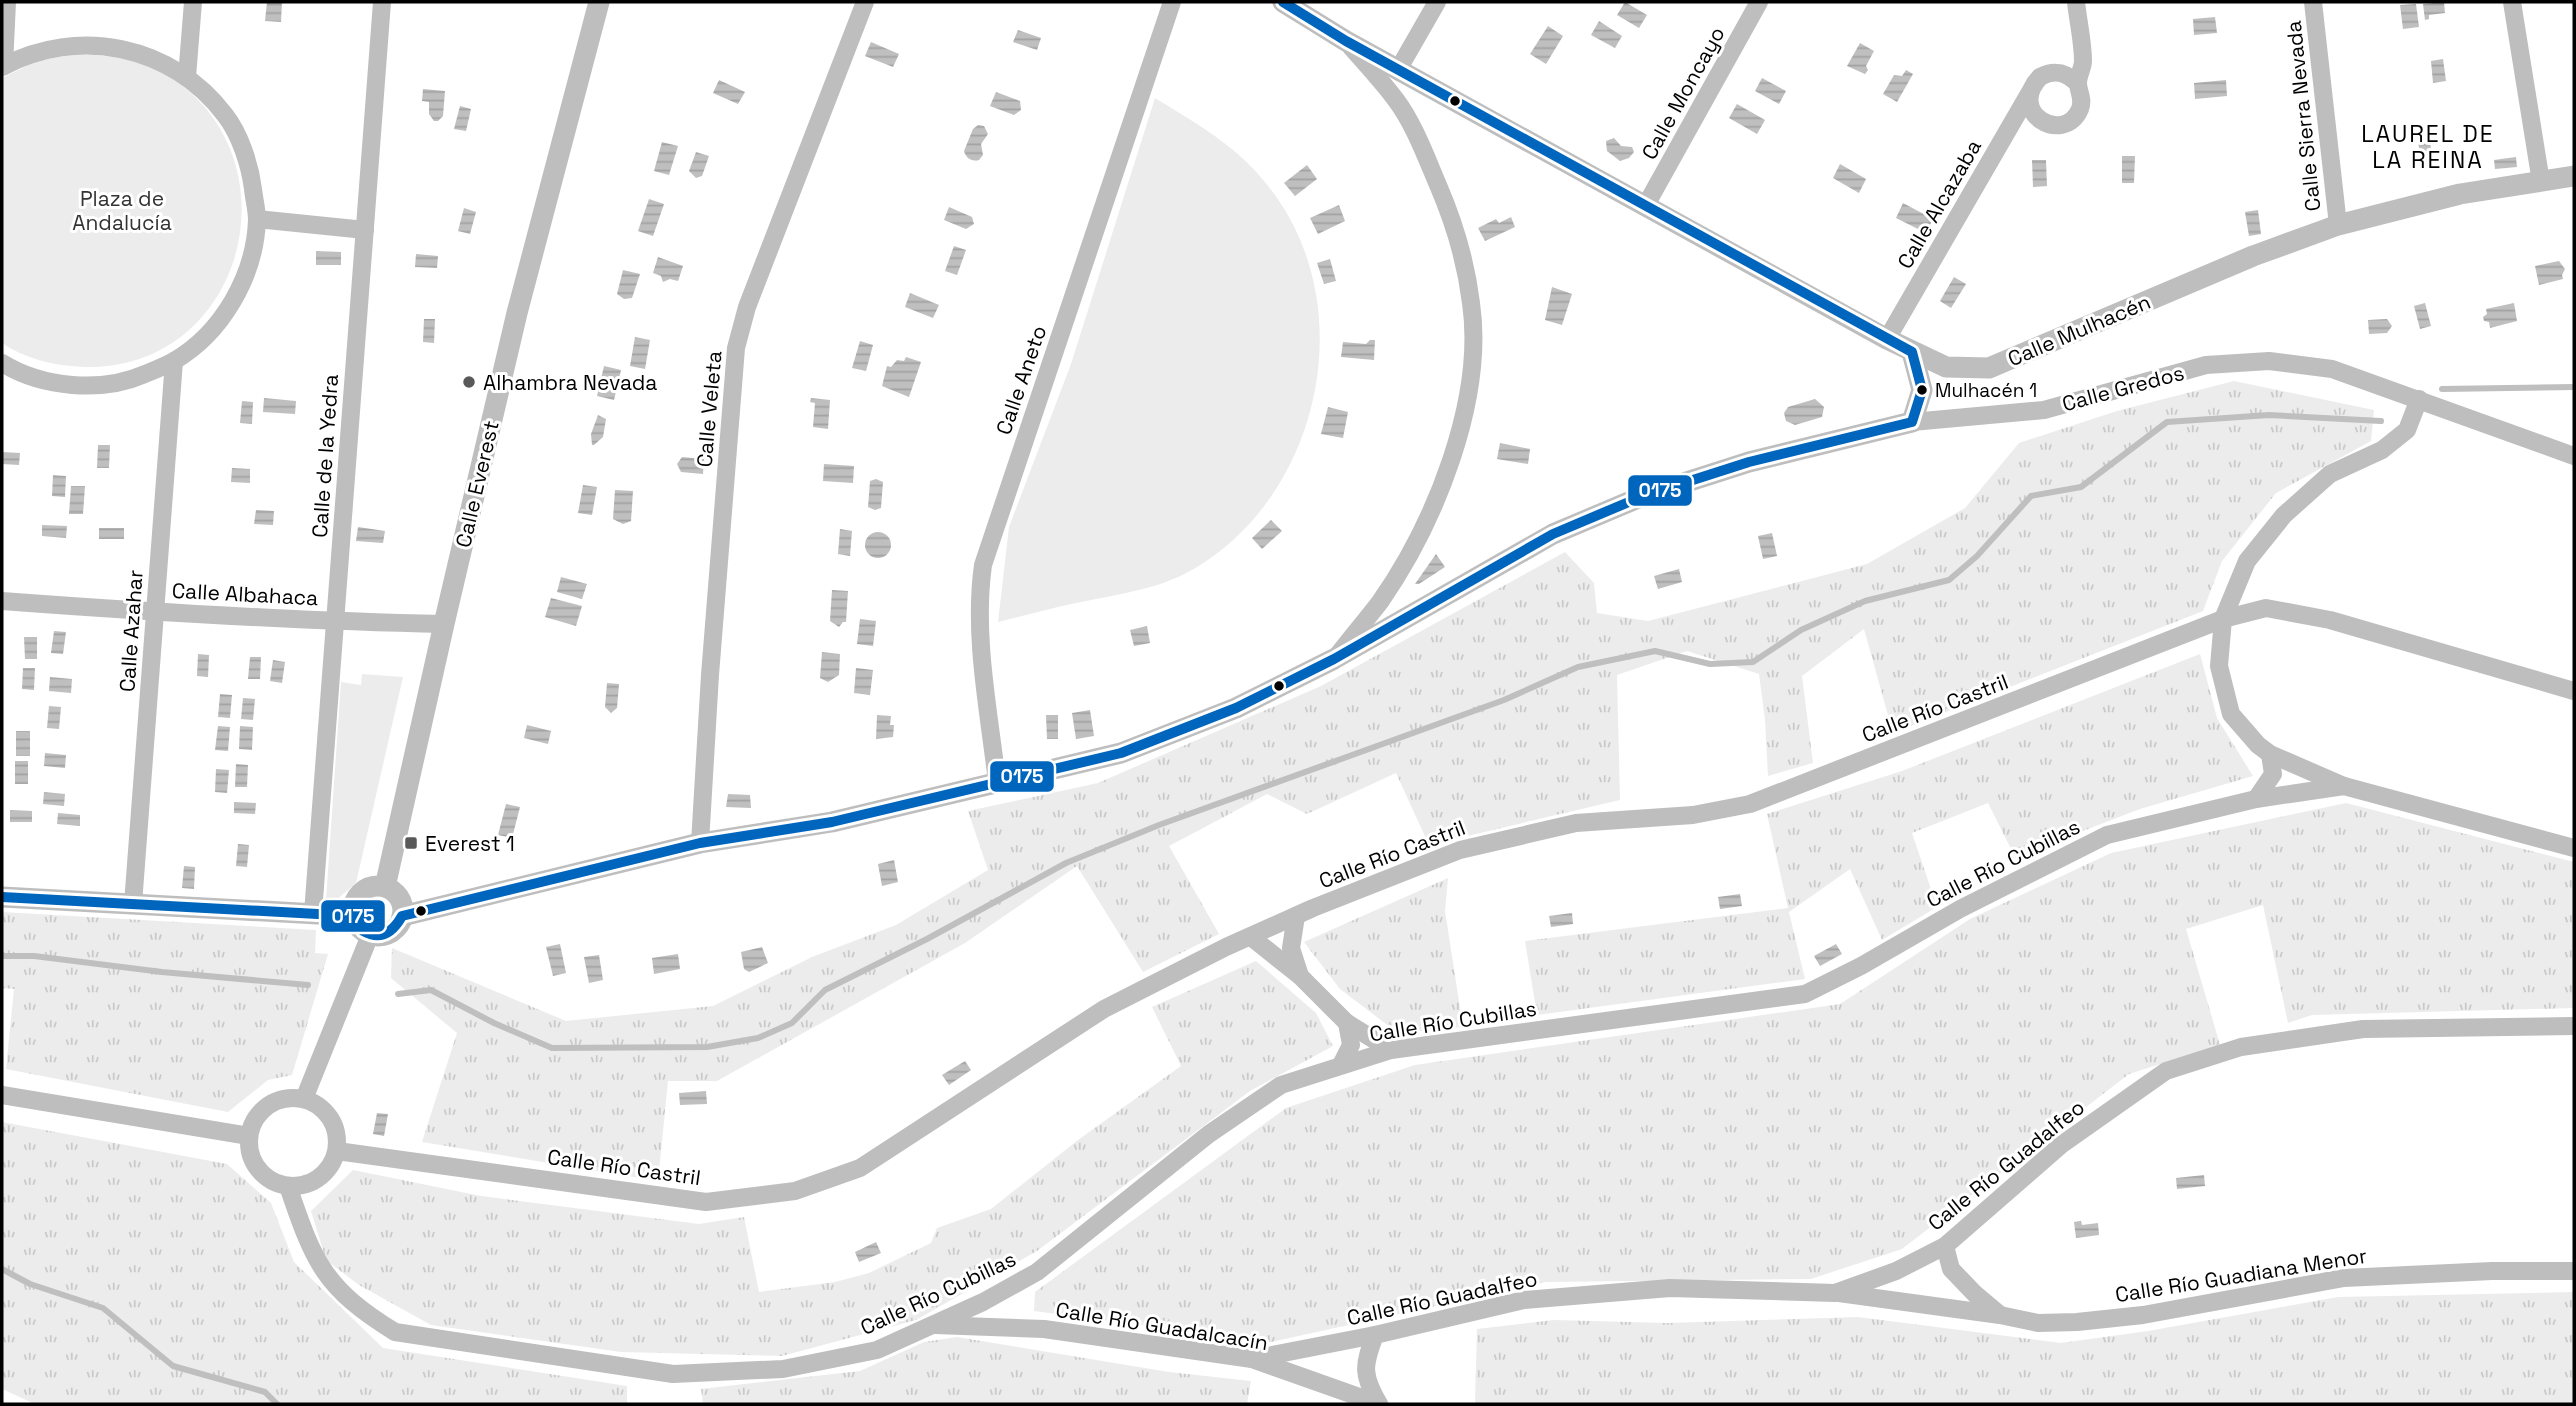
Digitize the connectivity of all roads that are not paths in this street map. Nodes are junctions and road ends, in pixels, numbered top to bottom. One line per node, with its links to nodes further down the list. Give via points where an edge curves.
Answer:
1 (7, 2): 14 (street)
2 (193, 2): 16 (street)
3 (382, 2): 24 (street, Calle de la Yedra)
4 (599, 2): 36 (street, Calle Everest, via 517,313)
5 (865, 2): 43 (street, Calle Veleta, via 747,307 736,348)
6 (1172, 2): 40 (street, Calle Aneto, via 983,565 981,643)
7 (1283, 2): 13 (street, Calle Mulhacén)
8 (1437, 2): 15 (street)
9 (1759, 2): 21 (street, Calle Moncayo)
10 (2076, 2): 17 (street, via 2083,63)
11 (2313, 2): 23 (street, Calle Sierra Nevada)
12 (2512, 2): 20 (street)
13 (1346, 41): 15 (street, Calle Mulhacén); 37 (street, via 1397,102 1439,187 1463,260 1473,337 1460,429 1442,487 1418,539 1380,601)
14 (3, 66): 16 (street, via 43,50 84,44 125,48)
15 (1398, 70): 21 (street, Calle Mulhacén)
16 (187, 77): 22 (street, via 226,116 250,165)
17 (2078, 84): 18 (street, Calle Alcazaba, via 2065,74 2048,73 2039,77); 18 (street, via 2080,108 2062,125 2036,117)
18 (2030, 92): 25 (street, Calle Alcazaba)
19 (2574, 176): 20 (street, Calle Mulhacén)
20 (2541, 182): 23 (street, Calle Mulhacén, via 2460,194)
21 (1646, 205): 25 (street, Calle Mulhacén)
22 (257, 219): 24 (street); 27 (street, via 253,253 242,286 201,341)
23 (2338, 225): 26 (street, Calle Mulhacén, via 2253,256 1989,368 1946,367)
24 (365, 230): 35 (street, Calle de la Yedra)
25 (1887, 339): 26 (street, Calle Mulhacén)
26 (1912, 352): 30 (street, via 1922,390)
27 (174, 361): 28 (street, via 135,379 93,386 50,383); 33 (street, Calle Azahar)
28 (2, 363)
29 (2419, 399): 30 (street, Calle Gredos, via 2332,369 2269,361 2206,365 2044,410); 31 (street, Calle Gredos); 34 (street, via 2407,430 2382,450 2330,474 2284,515 2247,561)
30 (1912, 422): 37 (street, Calle Gredos, via 1749,462 1643,496 1553,534)
31 (2574, 456)
32 (2, 601): 33 (street, Calle Albahaca)
33 (155, 612): 35 (street, Calle Albahaca); 47 (street, Calle Azahar)
34 (2223, 619): 38 (street, Calle Río Castril, via 2266,608 2330,620); 39 (street, via 2219,666 2231,714); 51 (street, Calle Río Castril, via 1751,804 1693,815 1576,823 1460,850)
35 (335, 621): 36 (street, Calle Albahaca); 48 (street, Calle de la Yedra)
36 (444, 624): 45 (street, Calle Everest)
37 (1334, 659): 40 (street, Calle Gredos, via 1236,708 1121,753)
38 (2574, 691)
39 (2270, 754): 41 (street); 42 (street, via 2273,774)
40 (997, 782): 43 (street, Calle Gredos, via 832,822)
41 (2344, 786): 42 (street, Calle Río Cubillas); 44 (street, Calle Río Cubillas)
42 (2256, 799): 57 (street, Calle Río Cubillas, via 2107,835 1805,994)
43 (700, 843): 50 (street, Calle Gredos)
44 (2574, 848)
45 (385, 887): 49 (street, via 361,893); 50 (street, via 401,901)
46 (2, 897): 47 (street)
47 (133, 904): 48 (street)
48 (313, 913): 49 (street)
49 (354, 916): 52 (street, via 359,928)
50 (402, 916): 52 (street, via 394,930)
51 (1296, 916): 53 (street, Calle Río Castril); 54 (street, via 1291,948)
52 (370, 934): 60 (street)
53 (1251, 937): 54 (street); 62 (street, Calle Río Castril, via 1104,1009 860,1168 795,1191 706,1202)
54 (1300, 976): 55 (street)
55 (1348, 1023): 57 (street); 58 (street, via 1351,1045)
56 (2574, 1026): 64 (street, Calle Río Guadalfeo, via 2363,1029 2241,1047 2166,1071 2061,1145)
57 (1391, 1050): 58 (street, Calle Río Cubillas)
58 (1341, 1065): 68 (street, Calle Río Cubillas, via 1281,1085 1209,1134 1037,1272)
59 (2, 1095): 61 (street)
60 (304, 1099): 61 (street, via 275,1101 262,1110); 62 (street, via 317,1104 334,1124)
61 (249, 1136): 63 (street, via 249,1150 263,1175)
62 (337, 1151): 63 (street, via 324,1174 301,1186)
63 (288, 1186): 68 (street, Calle Río Cubillas, via 304,1234 328,1279 366,1314 395,1332 673,1374 783,1369 877,1350)
64 (1945, 1246): 66 (street, Calle Río Guadalfeo, via 1896,1271); 67 (street, Calle Río Guadiana Menor, via 1951,1269)
65 (2574, 1271): 67 (street, Calle Río Guadiana Menor, via 2344,1278 2143,1315 2077,1322 2038,1323)
66 (1835, 1293): 67 (street, Calle Río Guadiana Menor); 69 (street, Calle Río Guadalfeo, via 1670,1288 1524,1300)
67 (2000, 1315)
68 (931, 1325): 70 (street, Calle Río Guadalcacín, via 1044,1329)
69 (1375, 1335): 70 (street, Calle Río Guadalfeo); 70 (street, Calle Río Guadalcacín, via 1367,1356 1366,1382 1379,1404)
70 (1252, 1359)

